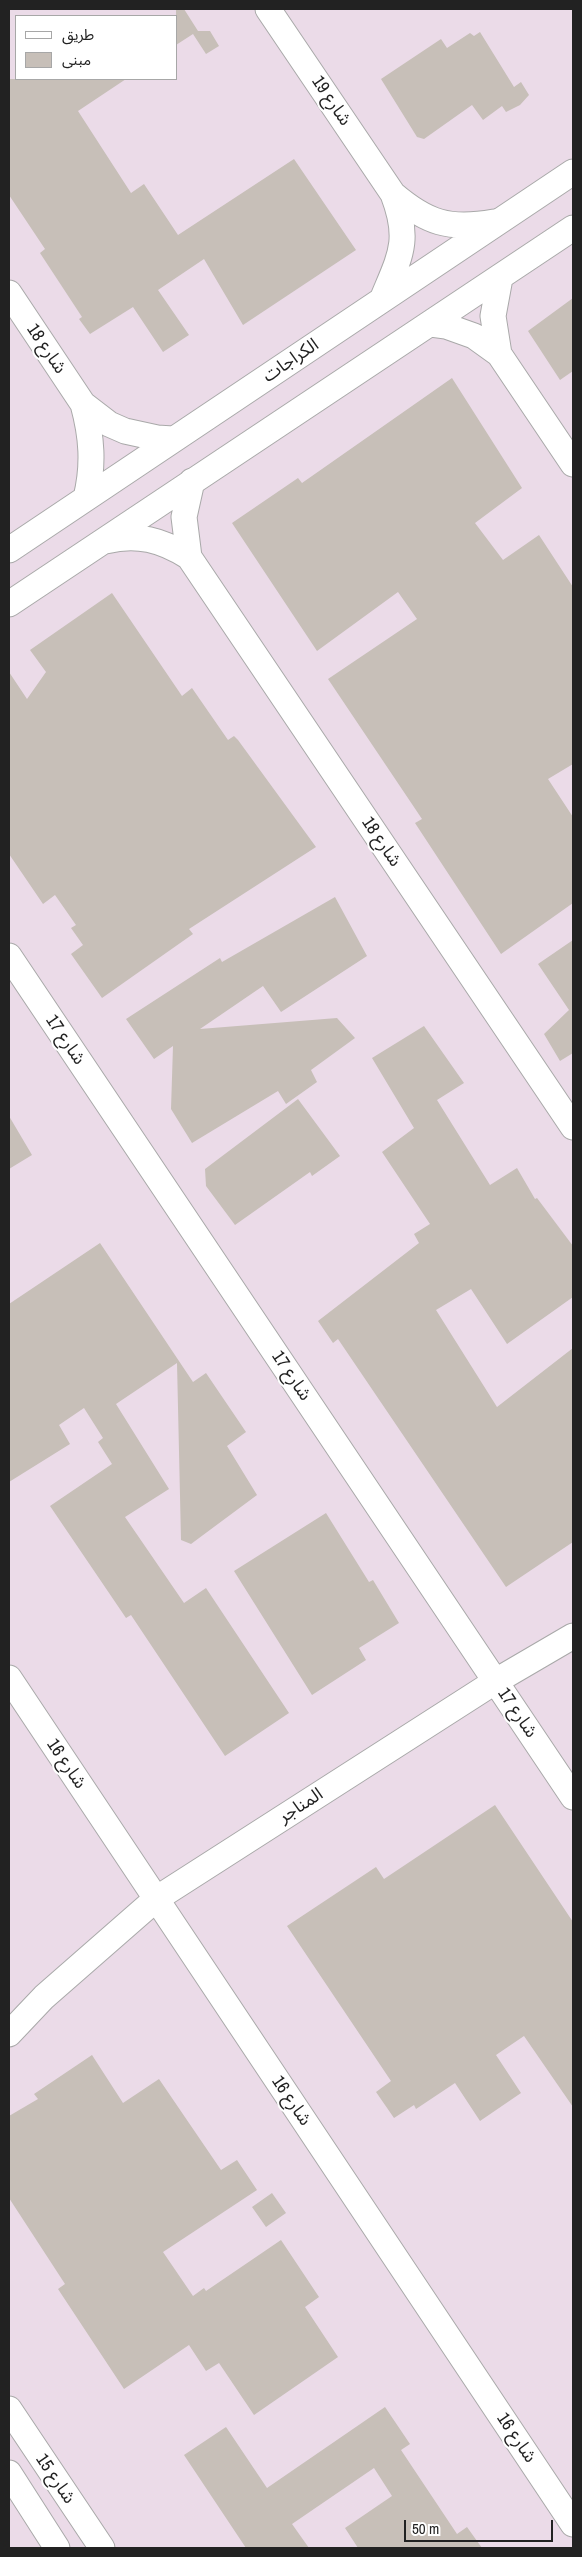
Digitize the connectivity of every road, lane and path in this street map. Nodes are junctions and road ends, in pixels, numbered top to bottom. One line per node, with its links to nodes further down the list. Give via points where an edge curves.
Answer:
1 (268, 9): 3 (street, شارع 19)
2 (573, 172): 4 (street, الكراجات)
3 (393, 194): 4 (street, شارع 19, via 414,212 436,222 462,226); 8 (street, شارع 19, via 401,216 403,244)
4 (500, 220): 8 (street, الكراجات)
5 (573, 228): 6 (street)
6 (500, 278): 9 (street); 10 (street, via 493,316)
7 (9, 293): 11 (street, شارع 18)
8 (382, 300): 12 (street, الكراجات)
9 (431, 324): 10 (street, via 474,336); 14 (street)
10 (499, 354): 13 (street)
11 (83, 404): 12 (street, شارع 18, via 124,431); 15 (street, شارع 18, via 92,460)
12 (173, 439): 15 (street, الكراجات)
13 (573, 464)
14 (192, 481): 16 (street); 18 (street, شارع 18, via 184,517)
15 (86, 498): 17 (street, الكراجات)
16 (102, 542): 18 (street, شارع 18, via 117,538 148,539 162,542); 19 (street)
17 (9, 550)
18 (189, 557): 21 (street, شارع 18)
19 (9, 604)
20 (9, 956): 24 (street, شارع 17)
21 (573, 1127)
22 (573, 1636): 24 (street, المناجر)
23 (9, 1678): 26 (street, شارع 16)
24 (496, 1681): 25 (street, شارع 17); 26 (street, المناجر)
25 (573, 1797)
26 (156, 1899): 27 (street, المناجر); 32 (street, شارع 16)
27 (44, 1997): 28 (street, المناجر); 29 (street, المناجر)
28 (9, 2011)
29 (9, 2034)
30 (9, 2409): 34 (street, شارع 15)
31 (9, 2473): 33 (street, شارع 15)
32 (573, 2524)
33 (57, 2548)
34 (102, 2548)

